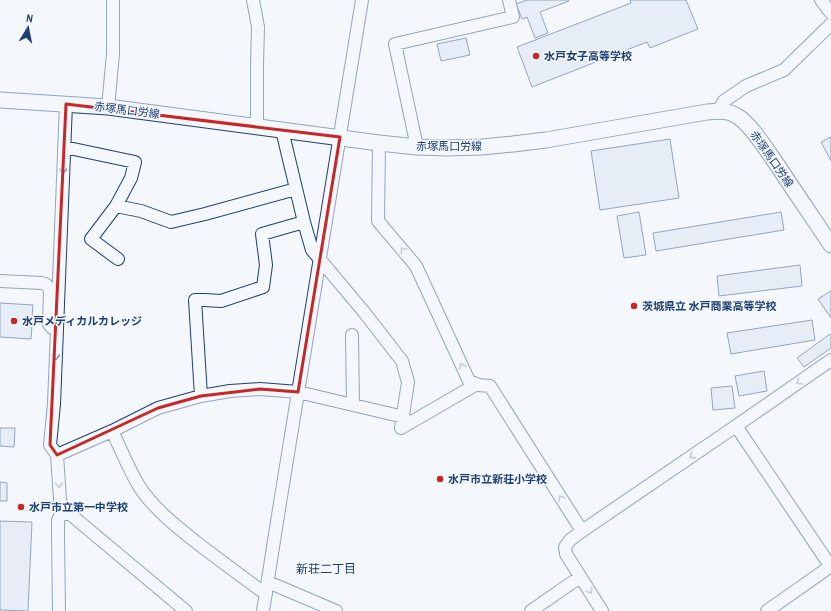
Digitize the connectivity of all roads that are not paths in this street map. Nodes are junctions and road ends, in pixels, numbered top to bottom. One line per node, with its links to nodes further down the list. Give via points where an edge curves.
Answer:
1 (113, 0): 10 (street, via 113,54)
2 (253, 0): 12 (street, via 258,27)
3 (362, 0): 14 (street)
4 (509, 0): 17 (street, via 513,17 395,44)
5 (821, 0): 6 (street)
6 (831, 14)
7 (831, 24): 11 (street, via 784,70 746,86 724,101)
8 (0, 100): 9 (main road, 赤塚馬口労線)
9 (66, 104): 10 (main road, 赤塚馬口労線); 16 (street)
10 (108, 107): 12 (main road, 赤塚馬口労線)
11 (718, 111): 17 (main road, 赤塚馬口労線, via 539,141 482,147); 21 (main road, 赤塚馬口労線, via 737,115 748,124)
12 (257, 127): 13 (main road, 赤塚馬口労線)
13 (282, 130): 14 (main road, 赤塚馬口労線); 18 (street)
14 (340, 137): 15 (main road, 赤塚馬口労線); 22 (street)
15 (379, 143): 17 (main road, 赤塚馬口労線); 28 (street, one-way to 15, via 469,382 416,266 378,221)
16 (64, 147): 19 (street, via 135,162 131,178); 25 (street, one-way to 25)
17 (416, 147)
18 (296, 189): 19 (street, via 171,222 140,210); 20 (street)
19 (116, 206): 23 (street, via 91,239)
20 (304, 222): 22 (street, via 312,250); 30 (street, via 262,234 266,265 263,287 221,302 194,300)
21 (831, 245)
22 (320, 258): 29 (street); 32 (street, via 402,361 408,382)
23 (118, 259)
24 (0, 281): 25 (street, via 46,284 50,291 49,324 52,328)
25 (57, 328): 35 (street, one-way to 35, via 50,445)
26 (352, 335): 31 (street)
27 (831, 360): 33 (street, one-way to 33)
28 (477, 384): 32 (street); 37 (street, one-way to 28, via 490,386)
29 (298, 392): 30 (street, via 260,389); 31 (street); 40 (street)
30 (201, 396): 34 (street, via 158,408)
31 (353, 404): 32 (street)
32 (403, 422)
33 (736, 426): 37 (street, one-way to 37); 38 (street)
34 (112, 431): 35 (street); 40 (street, via 140,487 163,514 233,570)
35 (56, 455): 36 (street, one-way to 36)
36 (61, 514): 41 (street, via 58,520); 42 (street, via 70,514)
37 (582, 531): 39 (street, via 565,547 566,554)
38 (831, 566): 47 (street)
39 (580, 576): 45 (street); 46 (street, one-way to 46)
40 (267, 588): 43 (street); 44 (street)
41 (59, 611)
42 (186, 611)
43 (263, 611)
44 (336, 611)
45 (531, 611)
46 (602, 611)
47 (768, 611)

